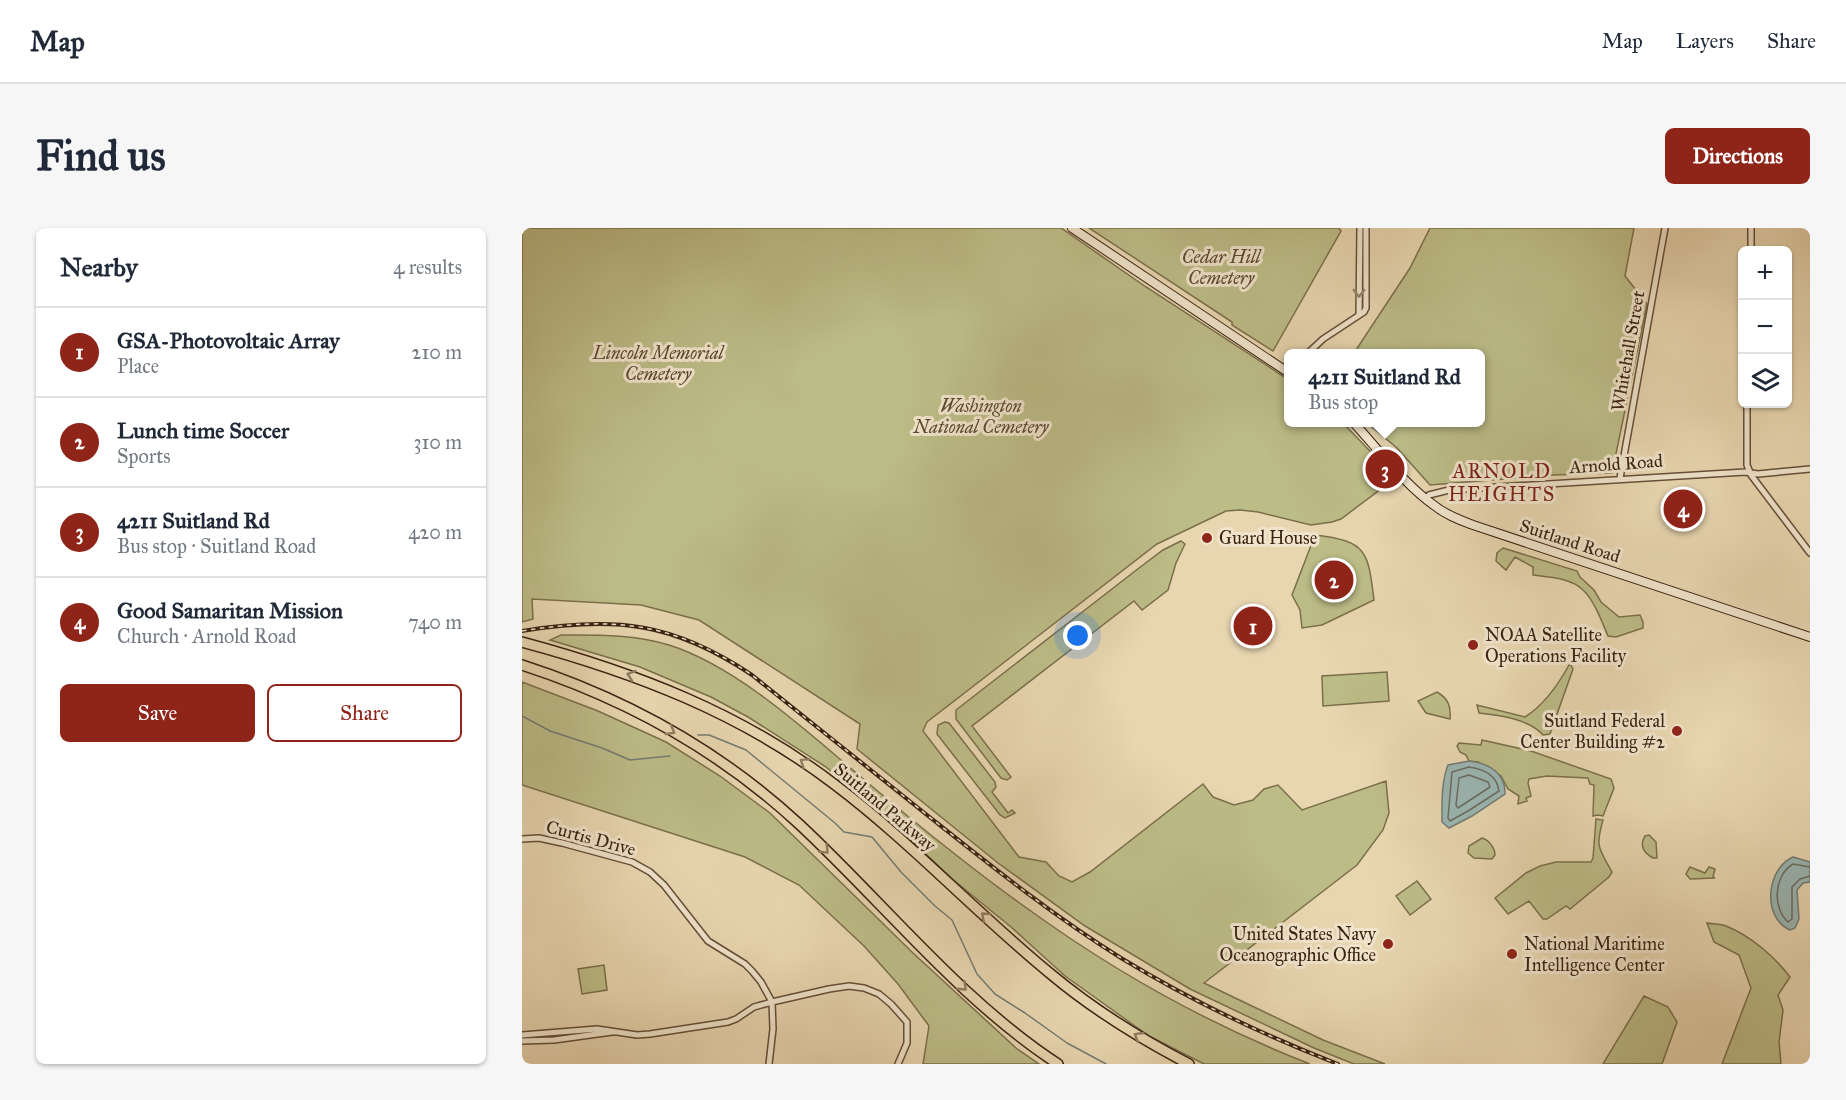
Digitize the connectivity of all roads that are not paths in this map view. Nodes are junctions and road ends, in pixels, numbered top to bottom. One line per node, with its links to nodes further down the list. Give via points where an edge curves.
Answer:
1 (1072, 228): 9 (main road)
2 (1360, 228): 7 (street, one-way to 7)
3 (1366, 228): 7 (street, via 1366,308)
4 (1665, 228): 14 (street, Whitehall Street)
5 (1751, 228): 6 (street)
6 (1751, 246)
7 (1359, 315): 8 (street)
8 (1313, 349)
9 (1284, 370)
10 (1747, 408): 13 (street)
11 (1357, 427): 15 (main road, Suitland Road)
12 (1810, 469): 13 (street, Arnold Road)
13 (1750, 472): 14 (street, Arnold Road); 16 (street)
14 (1620, 478): 15 (street, Arnold Road, via 1449,490)
15 (1426, 499): 17 (main road, Suitland Road, via 1473,525)
16 (1810, 553)
17 (1810, 637)
18 (522, 642): 28 (highway, Suitland Parkway, one-way to 18, via 1125,1028 1063,984 869,812 783,748 715,710 663,687)
19 (522, 665): 27 (highway, one-way to 27, via 648,718 744,779 819,843 1011,1031)
20 (522, 839): 21 (street, Curtis Drive, via 562,843 632,862 650,872 708,941 752,971)
21 (772, 1002): 22 (street, via 728,1022 650,1034); 25 (street, Curtis Drive); 26 (street, via 849,986 879,994 907,1022 907,1043)
22 (614, 1032): 23 (street, via 597,1029); 24 (street)
23 (522, 1035)
24 (522, 1041)
25 (769, 1064)
26 (898, 1064)
27 (1058, 1064)
28 (1189, 1064)

